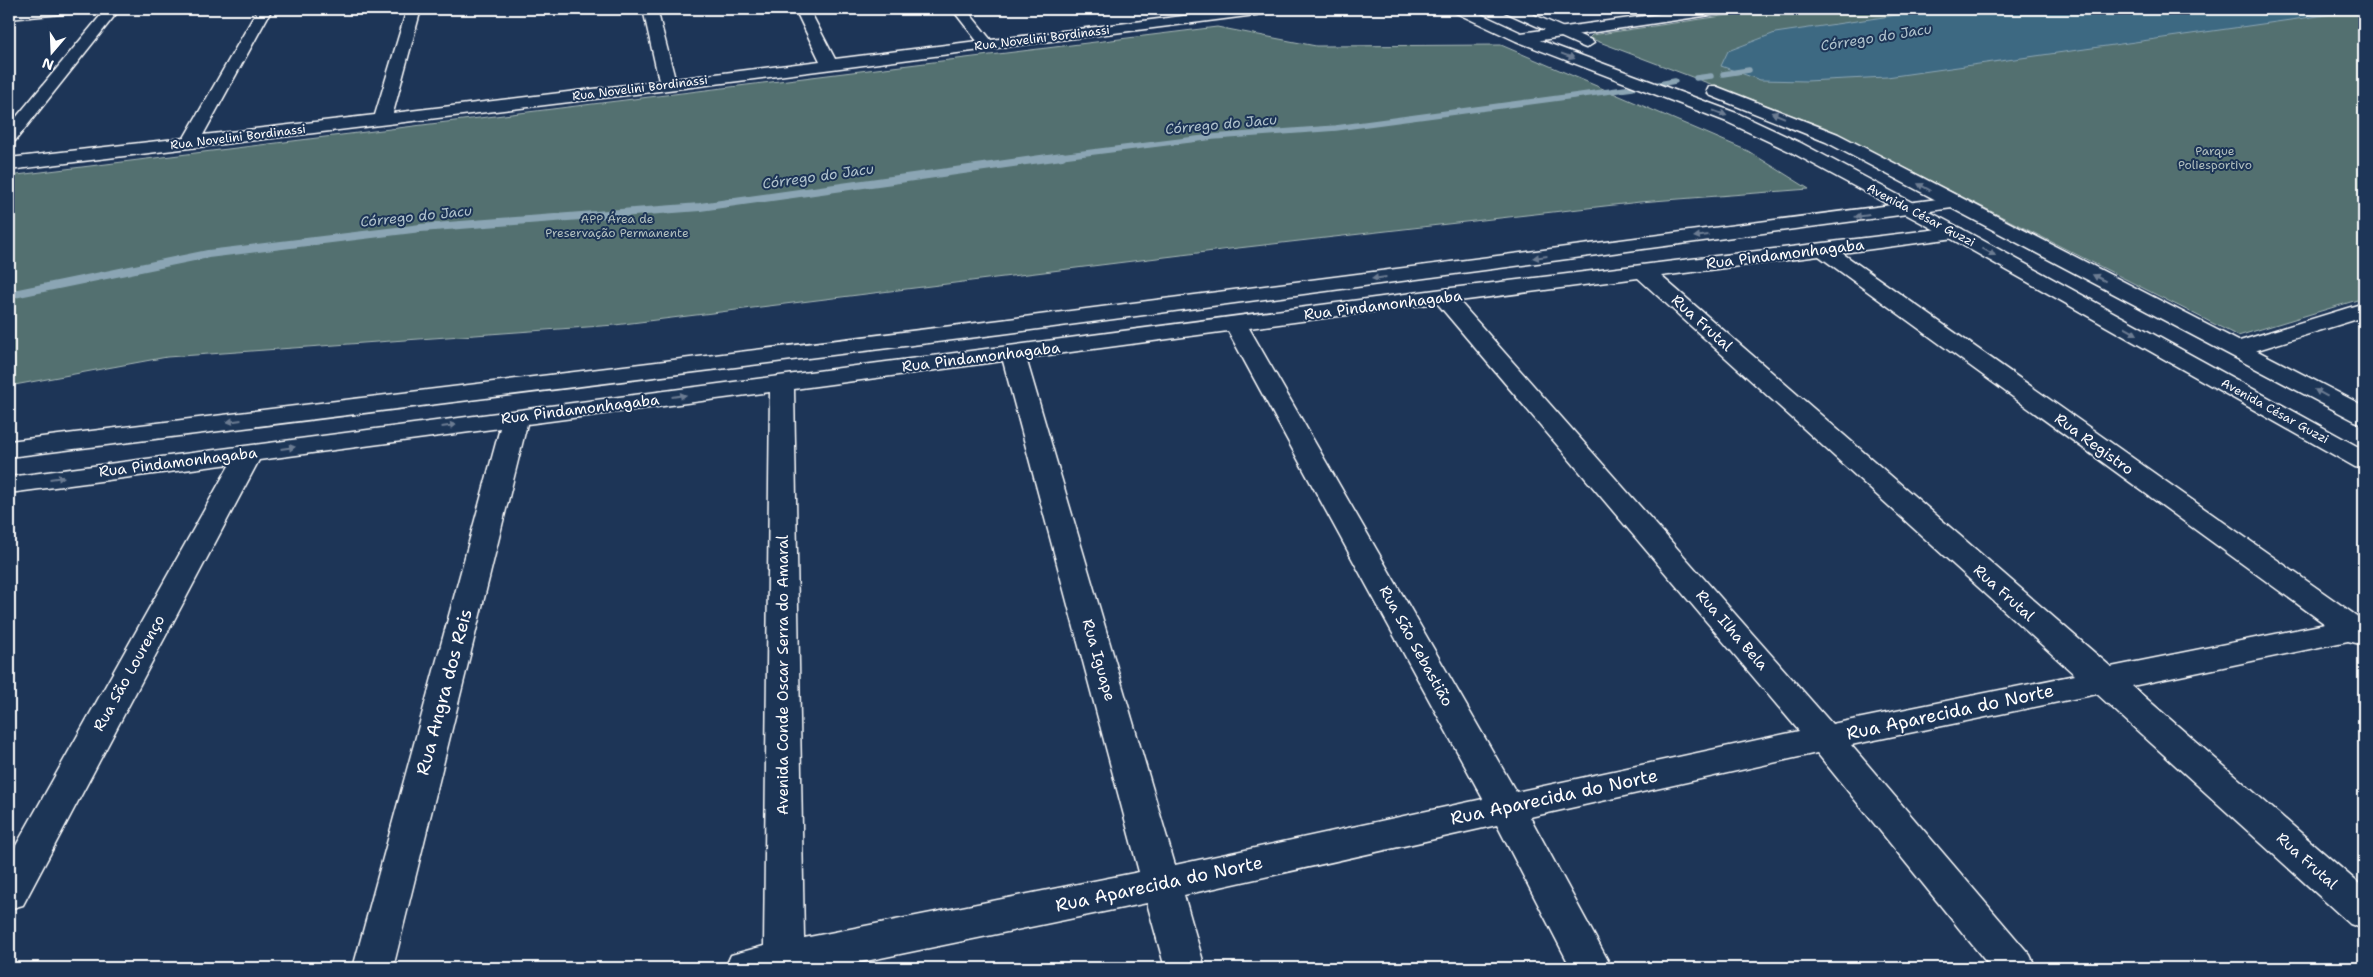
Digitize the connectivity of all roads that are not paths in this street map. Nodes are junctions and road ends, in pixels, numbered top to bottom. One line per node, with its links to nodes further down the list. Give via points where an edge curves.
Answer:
1 (72, 9): 14 (street)
2 (113, 9): 23 (street)
3 (265, 9): 24 (street)
4 (414, 9): 22 (street)
5 (650, 9): 21 (street)
6 (802, 9): 20 (street)
7 (959, 9): 19 (street)
8 (1271, 9): 16 (street, Rua Novelini Bordinassi)
9 (1459, 9): 18 (street, Avenida César Guzzi)
10 (1510, 9): 17 (street, Avenida César Guzzi)
11 (1657, 9): 15 (street)
12 (1724, 9): 15 (street)
13 (1129, 14): 16 (street)
14 (9, 15)
15 (1672, 16): 17 (street)
16 (1142, 25): 19 (street, Rua Novelini Bordinassi)
17 (1560, 33): 18 (street); 26 (street, Avenida César Guzzi, one-way to 17, via 1832,138)
18 (1521, 38): 27 (street, Avenida César Guzzi, one-way to 27, via 1733,118)
19 (987, 44): 20 (street, Rua Novelini Bordinassi)
20 (829, 64): 21 (street, Rua Novelini Bordinassi)
21 (668, 85): 22 (street, Rua Novelini Bordinassi)
22 (382, 120): 24 (street, Rua Novelini Bordinassi)
23 (9, 137)
24 (190, 143): 25 (street, Rua Novelini Bordinassi)
25 (9, 164)
26 (1953, 203): 27 (street); 34 (street, Avenida César Guzzi, one-way to 26)
27 (1911, 209): 28 (street, Avenida César Guzzi); 39 (street, one-way to 39, via 991,328)
28 (1955, 233): 29 (street, Rua Pindamonhagaba); 41 (street, Avenida César Guzzi, one-way to 41)
29 (1824, 250): 30 (street, Rua Pindamonhagaba); 43 (street, Rua Registro)
30 (1644, 272): 31 (street, Rua Pindamonhagaba); 44 (street, Rua Frutal)
31 (1443, 296): 33 (street, Rua Pindamonhagaba); 45 (street, Rua Ilha Bela)
32 (2364, 310): 34 (street)
33 (1236, 325): 35 (street, Rua Pindamonhagaba); 46 (street, Rua São Sebastião)
34 (2238, 349): 37 (street, Avenida César Guzzi, one-way to 34)
35 (1012, 352): 36 (street, Rua Pindamonhagaba); 47 (street, Rua Iguape)
36 (782, 382): 38 (street, Rua Pindamonhagaba, one-way to 36); 50 (street, Avenida Conde Oscar Serra do Amaral)
37 (2364, 416)
38 (516, 417): 40 (street, Rua Pindamonhagaba, one-way to 38); 51 (street, Rua Angra dos Reis)
39 (9, 449)
40 (250, 453): 42 (street, Rua Pindamonhagaba, one-way to 40); 48 (street, Rua São Lourenço)
41 (2364, 461)
42 (9, 484)
43 (2360, 631): 44 (street, Rua Aparecida do Norte)
44 (2103, 681): 45 (street, Rua Aparecida do Norte); 49 (street, Rua Frutal)
45 (1825, 738): 46 (street, Rua Aparecida do Norte); 55 (street, Rua Ilha Bela)
46 (1506, 807): 47 (street, Rua Aparecida do Norte); 54 (street, Rua São Sebastião)
47 (1162, 884): 50 (street, Rua Aparecida do Norte); 53 (street, Rua Iguape)
48 (9, 893)
49 (2364, 912)
50 (784, 964): 52 (street, Rua Aparecida do Norte)
51 (373, 968)
52 (744, 968)
53 (1185, 968)
54 (1592, 968)
55 (2016, 968)

